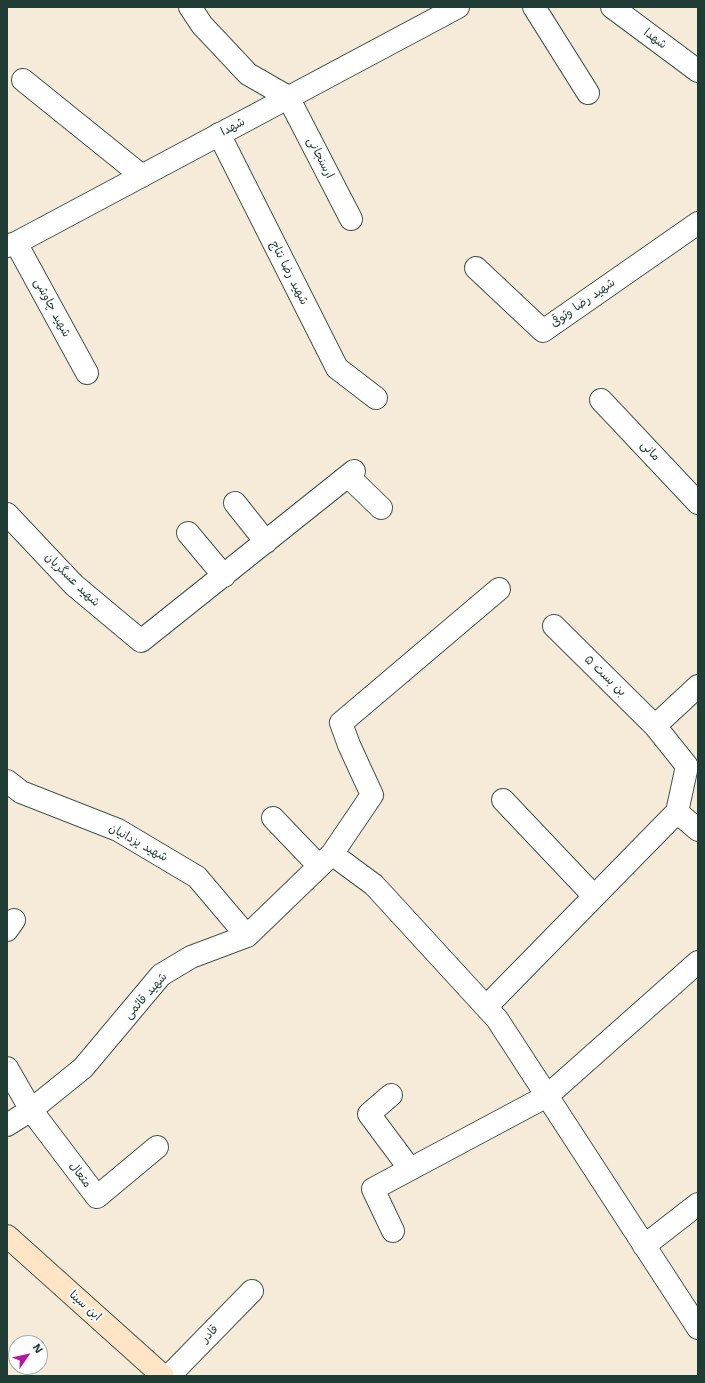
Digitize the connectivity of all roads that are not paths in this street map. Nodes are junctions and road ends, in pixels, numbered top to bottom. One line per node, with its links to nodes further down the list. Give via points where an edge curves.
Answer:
1 (190, 7): 8 (street, via 202,25 248,74)
2 (458, 7): 8 (street, شهدا)
3 (534, 7): 7 (street)
4 (612, 7): 5 (street, شهدا)
5 (698, 71)
6 (23, 80): 10 (street)
7 (588, 93)
8 (288, 97): 9 (street, شهدا); 11 (street, ارسنجانی)
9 (220, 134): 10 (street, شهدا); 16 (street, شهید رضا نتاج, via 337,368)
10 (142, 176): 13 (street, شهدا)
11 (351, 219)
12 (698, 222): 14 (street, شهید رضا وثوقی, via 543,331)
13 (12, 244): 15 (street, شهید چاوشی)
14 (476, 268)
15 (87, 373)
16 (376, 398)
17 (601, 400): 19 (street, مانی)
18 (235, 503): 23 (street)
19 (698, 503)
20 (381, 508): 23 (street, via 351,474)
21 (7, 514): 24 (street, شهید عسگریان, via 74,585 141,641)
22 (188, 533): 24 (street)
23 (266, 542): 24 (street)
24 (224, 576)
25 (499, 589): 34 (street, شهید قائمی, via 341,723 372,795)
26 (554, 626): 28 (street, بن بست ۵)
27 (698, 686): 28 (street)
28 (656, 726): 31 (street, بن بست ۵, via 687,766)
29 (7, 781): 36 (street, شهید یزدانیان, via 21,792 118,830 197,877)
30 (503, 800): 35 (street)
31 (677, 812): 33 (street); 35 (street)
32 (273, 818): 34 (street)
33 (698, 830)
34 (326, 860): 36 (street, شهید قائمی); 38 (street, via 374,885)
35 (594, 896): 38 (street)
36 (247, 936): 42 (street, شهید قائمی, via 191,957 161,975 83,1068)
37 (698, 962): 41 (street)
38 (486, 1007): 41 (street, via 497,1019)
39 (7, 1068): 42 (street)
40 (390, 1095): 45 (street, via 369,1114)
41 (547, 1096): 45 (street); 49 (street)
42 (31, 1110): 43 (street, شهید قائمی); 44 (street, متعال, via 97,1197)
43 (7, 1125)
44 (157, 1147)
45 (410, 1169): 47 (street, via 373,1189)
46 (698, 1204): 49 (street)
47 (393, 1231)
48 (9, 1241): 52 (main road, ابن سینا)
49 (644, 1246): 51 (street)
50 (252, 1291): 53 (street, قادر)
51 (698, 1328)
52 (163, 1376)
53 (169, 1376)

